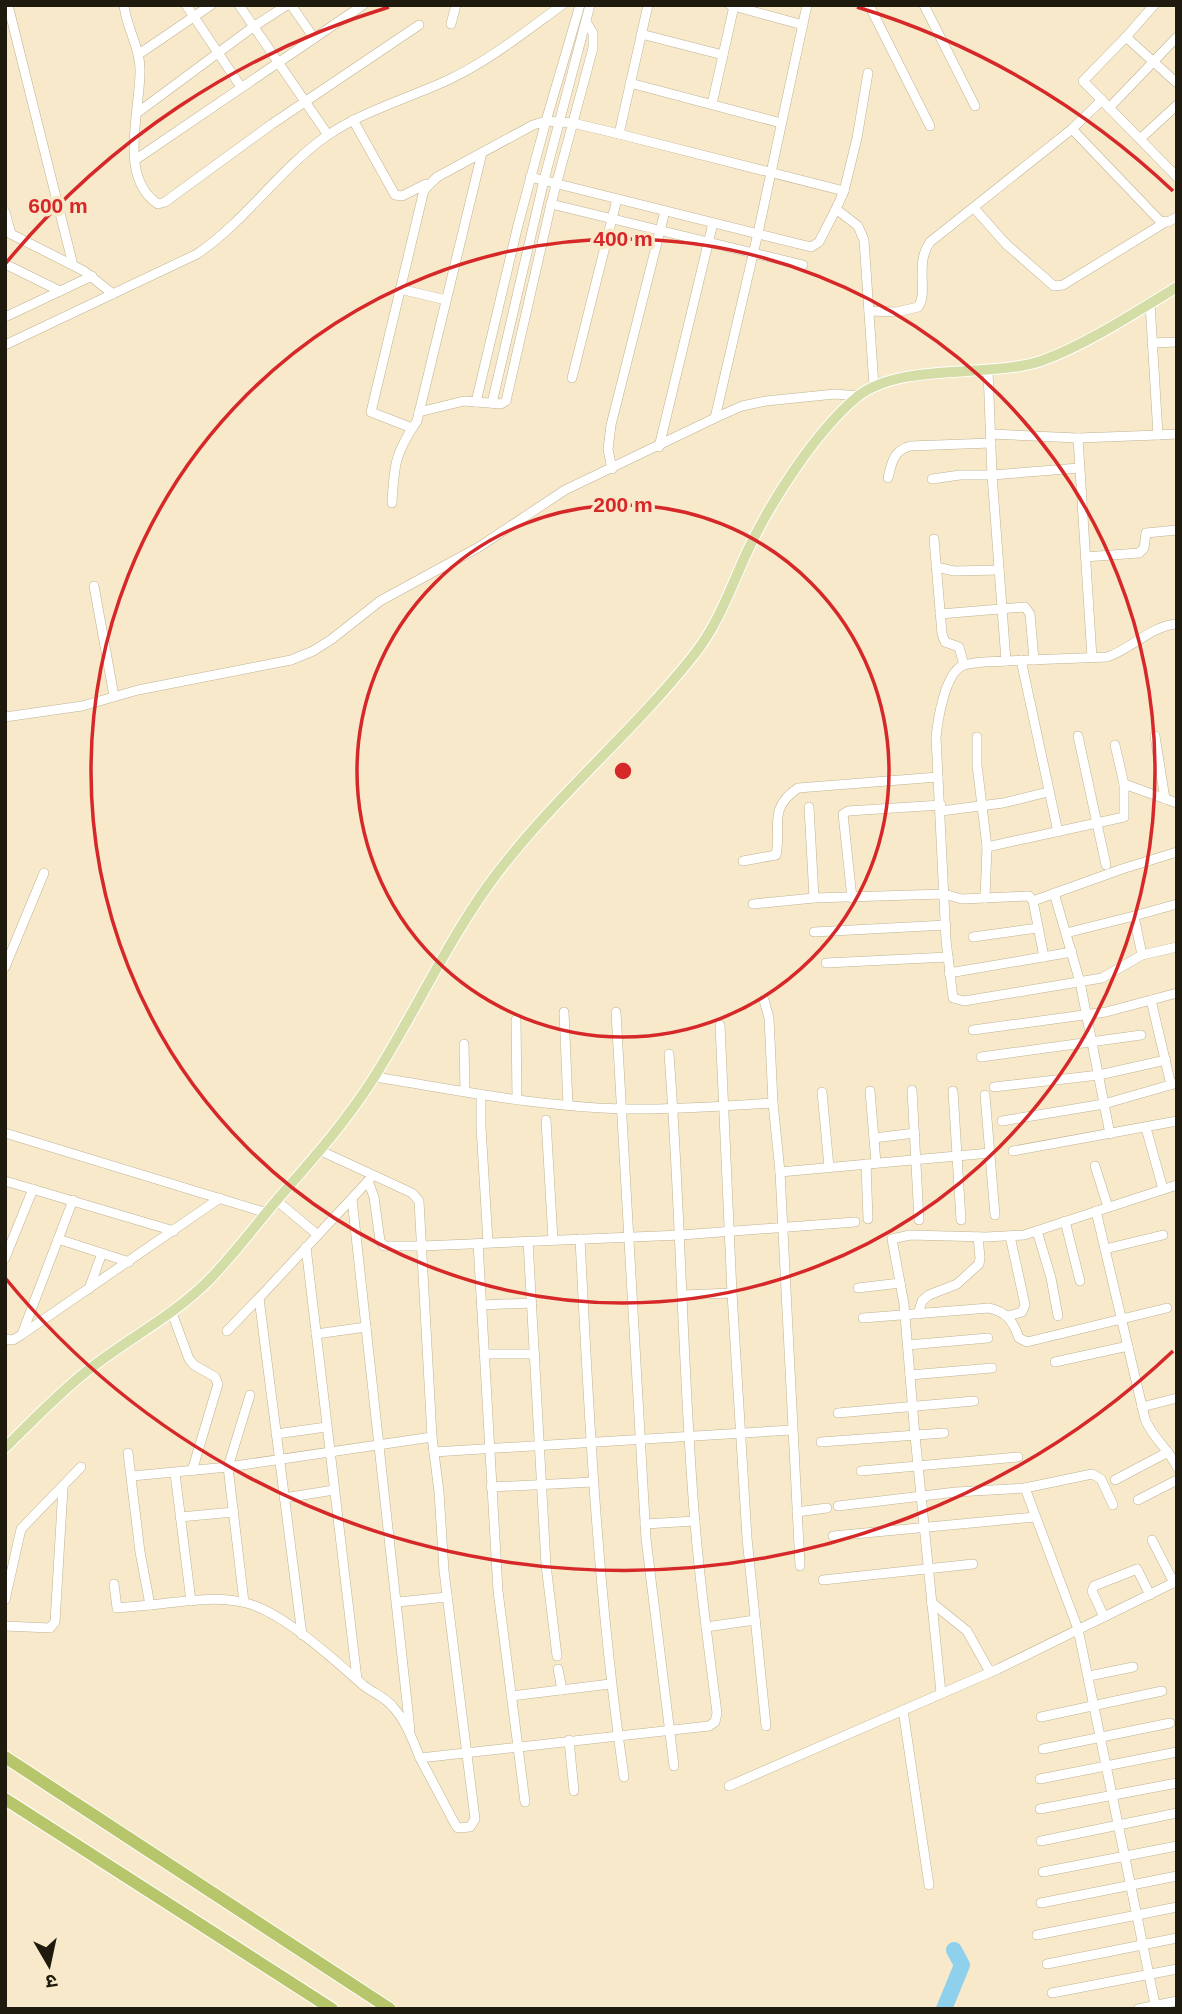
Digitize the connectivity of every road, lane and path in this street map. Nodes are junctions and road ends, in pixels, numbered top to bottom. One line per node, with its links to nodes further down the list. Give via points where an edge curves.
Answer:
1 (8, 5): 78 (street)
2 (186, 5): 18 (street)
3 (211, 5): 18 (street)
4 (239, 5): 23 (street)
5 (289, 5): 23 (street); 27 (street)
6 (363, 5): 27 (street)
7 (456, 5): 20 (street)
8 (562, 5): 43 (street, via 451,79)
9 (580, 5): 44 (street)
10 (590, 5): 19 (street)
11 (648, 5): 24 (street)
12 (807, 5): 21 (street)
13 (869, 5): 48 (street)
14 (925, 5): 41 (street)
15 (1154, 5): 25 (street)
16 (125, 6): 29 (street)
17 (732, 6): 21 (street); 30 (street)
18 (194, 17): 28 (street); 29 (street)
19 (586, 22): 45 (street); 46 (street, via 594,40)
20 (451, 24)
21 (803, 25): 47 (street)
22 (419, 26): 37 (street)
23 (253, 27): 28 (street); 32 (street)
24 (641, 34): 30 (street); 34 (street)
25 (1126, 37): 31 (street); 39 (street, via 1083,81)
26 (1177, 37): 31 (street)
27 (314, 38): 32 (street)
28 (217, 52): 36 (street); 42 (street)
29 (139, 54): 42 (street)
30 (723, 55): 38 (street)
31 (1152, 61): 35 (street); 39 (street)
32 (278, 62): 36 (street); 37 (street)
33 (868, 73): 61 (street)
34 (630, 83): 38 (street); 50 (street)
35 (1177, 83)
36 (241, 87): 54 (street)
37 (305, 103): 51 (street); 54 (street, via 165,202 158,204 141,187)
38 (712, 104): 47 (street)
39 (1105, 104): 49 (street); 52 (street)
40 (1177, 104): 52 (street)
41 (975, 106)
42 (137, 113): 54 (street)
43 (353, 120): 51 (street); 59 (street, via 396,195)
44 (546, 121): 45 (street); 53 (street); 57 (street)
45 (559, 121): 46 (street); 58 (street)
46 (573, 123): 50 (street); 60 (street)
47 (781, 123): 56 (street)
48 (930, 126)
49 (1072, 129): 64 (street); 71 (street)
50 (619, 134): 56 (street)
51 (328, 135): 84 (street, via 296,160 222,237)
52 (1140, 139): 55 (street)
53 (482, 153): 59 (street); 85 (street)
54 (135, 159)
55 (1174, 170)
56 (771, 173): 61 (street); 74 (street)
57 (530, 177): 58 (street); 96 (street)
58 (544, 180): 60 (street); 97 (street)
59 (429, 183): 82 (street)
60 (557, 183): 62 (street); 63 (street)
61 (844, 191): 65 (street)
62 (617, 199): 66 (street); 69 (street)
63 (551, 204): 69 (street); 97 (street, via 506,401)
64 (974, 208): 71 (street, via 1054,286 1063,285); 87 (street, via 923,252 918,307)
65 (836, 209): 74 (street, via 816,246); 87 (street, via 862,232)
66 (665, 211): 70 (street); 72 (street)
67 (5, 212): 73 (street)
68 (1177, 217): 71 (street)
69 (612, 218): 72 (street); 93 (street)
70 (713, 223): 74 (street); 75 (street)
71 (1164, 223)
72 (660, 230): 75 (street); 107 (street, via 611,425 608,449)
73 (8, 232): 78 (street)
74 (758, 233): 76 (street)
75 (708, 243): 76 (street); 105 (street)
76 (754, 253): 79 (street); 99 (street)
77 (5, 264): 83 (street)
78 (73, 265): 80 (street)
79 (803, 265)
80 (92, 276): 83 (street); 84 (street)
81 (1177, 286): 86 (main road)
82 (400, 289): 85 (street); 100 (street, via 371,412)
83 (60, 291): 88 (street)
84 (113, 295): 91 (street)
85 (446, 300): 98 (street)
86 (1150, 303): 90 (street); 92 (main road, via 1042,360)
87 (869, 311): 94 (street)
88 (5, 317)
89 (1177, 342): 90 (street)
90 (1152, 343): 102 (street)
91 (5, 345)
92 (988, 370): 94 (main road, via 927,375); 104 (street)
93 (572, 378)
94 (874, 386): 95 (main road)
95 (858, 396): 99 (street, via 766,401); 186 (main road, via 780,491 715,625 697,652 560,800 487,887 454,936)
96 (476, 402): 97 (street); 98 (street, via 454,402)
97 (492, 403)
98 (419, 412): 100 (street)
99 (715, 418): 105 (street)
100 (412, 428): 111 (street, via 395,461)
101 (1177, 434): 102 (street)
102 (1158, 435): 103 (street)
103 (1078, 438): 104 (street); 106 (street)
104 (990, 439): 108 (street); 109 (street, via 900,449)
105 (659, 447): 107 (street)
106 (1079, 468): 108 (street); 114 (street)
107 (612, 469): 126 (street, via 565,490 479,547 380,601 313,651 291,660)
108 (992, 475): 110 (street); 116 (street)
109 (888, 478)
110 (932, 480)
111 (392, 503)
112 (1177, 530): 114 (street, via 1146,533 1139,553)
113 (933, 539): 115 (street)
114 (1085, 557): 121 (street)
115 (936, 567): 116 (street); 119 (street)
116 (999, 570): 118 (street)
117 (94, 586): 126 (street)
118 (1002, 608): 119 (street); 123 (street, via 1028,610); 124 (street)
119 (940, 614): 125 (street, via 943,638 959,647)
120 (1177, 624): 121 (street, via 1158,628 1119,653)
121 (1092, 658): 123 (street)
122 (1021, 660): 123 (street); 124 (street); 134 (street)
123 (1034, 660)
124 (1006, 661): 125 (street)
125 (964, 665): 132 (street, via 951,678 938,718)
126 (114, 696): 127 (street)
127 (5, 717)
128 (1079, 736): 140 (street)
129 (1155, 736): 135 (street)
130 (977, 737): 137 (street)
131 (1115, 745): 133 (street)
132 (938, 777): 139 (street); 144 (street, via 798,788 779,810 776,855)
133 (1124, 784): 135 (street); 140 (street, via 1124,817)
134 (1048, 792): 137 (street); 141 (street)
135 (1165, 799): 136 (street)
136 (1177, 803)
137 (982, 806): 139 (street); 142 (street)
138 (809, 807): 149 (street)
139 (941, 808): 148 (street); 150 (street, via 843,814)
140 (1097, 824): 141 (street); 145 (street)
141 (1058, 832): 142 (street)
142 (987, 847): 151 (street)
143 (1177, 852): 147 (street)
144 (743, 861)
145 (1106, 865)
146 (44, 873): 167 (street)
147 (1054, 893): 152 (street); 159 (street)
148 (944, 894): 150 (street); 151 (street); 156 (street)
149 (814, 898): 150 (street); 153 (street)
150 (852, 898)
151 (985, 898): 152 (street, via 1026,896)
152 (1032, 901): 157 (street)
153 (752, 904)
154 (1177, 904): 155 (street)
155 (1134, 916): 159 (street); 163 (street)
156 (946, 925): 158 (street); 164 (street)
157 (1038, 928): 160 (street); 165 (street)
158 (814, 932)
159 (1066, 933): 162 (street)
160 (973, 937)
161 (1177, 947): 163 (street)
162 (1072, 952): 165 (street); 169 (street)
163 (1142, 955): 169 (street, via 1108,976)
164 (948, 957): 166 (street); 168 (street)
165 (1044, 957): 168 (street)
166 (827, 963)
167 (5, 967)
168 (949, 973): 169 (street, via 953,998 964,1001)
169 (1080, 982): 175 (street)
170 (1177, 993): 172 (street)
171 (764, 1000): 197 (street)
172 (1151, 1000): 175 (street); 184 (street)
173 (564, 1012): 199 (street)
174 (616, 1012): 201 (street)
175 (1087, 1015): 178 (street); 180 (street)
176 (516, 1020): 196 (street)
177 (720, 1025): 200 (street)
178 (973, 1030)
179 (1141, 1035): 180 (street)
180 (1092, 1042): 183 (street); 185 (street)
181 (464, 1044): 190 (street)
182 (669, 1054): 202 (street)
183 (981, 1057)
184 (1166, 1060): 185 (street); 187 (street)
185 (1099, 1075): 188 (street); 198 (street)
186 (375, 1077): 190 (street); 211 (main road)
187 (1174, 1084): 198 (street)
188 (993, 1087)
189 (912, 1090): 208 (street)
190 (465, 1091): 194 (street)
191 (870, 1091): 210 (street)
192 (953, 1091): 214 (street)
193 (822, 1092): 217 (street)
194 (481, 1094): 196 (street); 252 (street)
195 (985, 1095): 213 (street)
196 (517, 1099): 199 (street)
197 (773, 1103): 200 (street); 219 (street)
198 (1104, 1104): 204 (street); 209 (street)
199 (568, 1105): 201 (street)
200 (723, 1106): 202 (street); 241 (street)
201 (622, 1109): 202 (street); 246 (street)
202 (673, 1109): 243 (street)
203 (546, 1120): 250 (street)
204 (1002, 1121)
205 (1177, 1121): 206 (street)
206 (1146, 1128): 209 (street); 224 (street)
207 (5, 1133): 225 (street)
208 (915, 1133): 210 (street); 215 (street)
209 (1110, 1134): 212 (street)
210 (874, 1138): 216 (street)
211 (321, 1151): 220 (street); 228 (main road)
212 (1013, 1151)
213 (990, 1153): 214 (street); 232 (street)
214 (957, 1156): 215 (street); 235 (street)
215 (916, 1160): 216 (street); 234 (street)
216 (871, 1163): 217 (street); 233 (street)
217 (830, 1167): 219 (street)
218 (1096, 1167): 229 (street)
219 (780, 1172): 238 (street)
220 (371, 1178): 226 (street); 254 (street, via 412,1193 419,1201); 254 (street, via 381,1244)
221 (5, 1181): 223 (street)
222 (1177, 1186): 224 (street)
223 (33, 1189): 227 (street); 257 (street)
224 (1163, 1189): 229 (street)
225 (220, 1198): 231 (street); 239 (street)
226 (352, 1199): 242 (street); 276 (street)
227 (73, 1200): 239 (street); 248 (street)
228 (277, 1201): 231 (main road); 242 (street)
229 (1108, 1207): 230 (street)
230 (1096, 1211): 236 (street); 255 (street)
231 (267, 1213): 269 (main road, via 210,1279)
232 (995, 1215)
233 (868, 1219)
234 (919, 1220)
235 (961, 1220)
236 (1065, 1221): 240 (street); 259 (street)
237 (855, 1223): 238 (street)
238 (783, 1228): 241 (street); 296 (street)
239 (174, 1231): 258 (street)
240 (1037, 1231): 245 (street); 273 (street)
241 (729, 1232): 243 (street); 263 (street)
242 (318, 1235): 253 (street)
243 (681, 1235): 246 (street); 264 (street)
244 (1163, 1235): 255 (street)
245 (1010, 1236): 247 (street); 272 (street, via 1026,1305 1022,1312)
246 (629, 1237): 249 (street); 303 (street)
247 (978, 1237): 260 (street, via 894,1237 891,1244); 270 (street, via 978,1264 957,1284 929,1295)
248 (58, 1239): 256 (street); 279 (street)
249 (580, 1239): 250 (street); 304 (street)
250 (553, 1240): 251 (street)
251 (528, 1241): 252 (street); 266 (street)
252 (483, 1243): 254 (street); 267 (street)
253 (306, 1247): 265 (street); 278 (street)
254 (422, 1247): 301 (street)
255 (1105, 1249): 275 (street)
256 (102, 1253): 258 (street); 262 (street)
257 (5, 1258)
258 (129, 1262): 262 (street)
259 (1080, 1281)
260 (900, 1283): 261 (street); 271 (street)
261 (858, 1288)
262 (89, 1289): 279 (street)
263 (732, 1293): 264 (street); 299 (street)
264 (682, 1295): 302 (street)
265 (259, 1298): 277 (street); 298 (street)
266 (531, 1303): 267 (street); 284 (street)
267 (481, 1305): 285 (street)
268 (1167, 1308): 275 (street)
269 (172, 1313): 309 (main road, via 86,1372); 320 (street, via 189,1359 218,1384)
270 (918, 1314): 271 (street); 272 (street, via 989,1308)
271 (905, 1315): 274 (street); 282 (street)
272 (1008, 1316): 275 (street, via 1019,1338 1027,1342)
273 (1058, 1316)
274 (863, 1318)
275 (1122, 1318): 283 (street)
276 (366, 1327): 278 (street); 307 (street)
277 (227, 1331)
278 (316, 1334): 295 (street)
279 (21, 1335): 281 (street)
280 (988, 1338): 282 (street)
281 (5, 1339)
282 (908, 1345): 288 (street)
283 (1128, 1346): 286 (street); 293 (street)
284 (535, 1353): 285 (street); 306 (street)
285 (484, 1354): 308 (street)
286 (1055, 1362)
287 (992, 1368): 288 (street)
288 (910, 1375): 292 (street)
289 (250, 1395): 317 (street)
290 (1177, 1398): 293 (street)
291 (974, 1401): 292 (street)
292 (912, 1406): 294 (street); 300 (street)
293 (1142, 1406): 311 (street, via 1149,1429)
294 (838, 1413)
295 (326, 1427): 298 (street); 310 (street)
296 (792, 1430): 299 (street); 339 (street)
297 (944, 1433): 300 (street)
298 (276, 1434): 315 (street)
299 (743, 1434): 302 (street); 363 (street)
300 (915, 1436): 305 (street); 318 (street)
301 (432, 1437): 307 (street); 312 (street)
302 (691, 1437): 303 (street); 342 (street)
303 (641, 1440): 304 (street); 343 (street)
304 (590, 1442): 306 (street); 326 (street)
305 (821, 1442)
306 (540, 1444): 308 (street); 327 (street)
307 (380, 1445): 310 (street); 359 (street)
308 (489, 1447): 312 (street); 328 (street)
309 (5, 1448)
310 (329, 1451): 315 (street); 331 (street)
311 (1168, 1451): 319 (street); 324 (street)
312 (434, 1452): 355 (street)
313 (128, 1453): 323 (street)
314 (1018, 1457): 318 (street)
315 (279, 1458): 317 (street); 333 (street)
316 (81, 1467): 329 (street)
317 (228, 1467): 320 (street); 338 (street)
318 (918, 1467): 321 (street); 332 (street)
319 (1177, 1467)
320 (192, 1471): 322 (street)
321 (862, 1471)
322 (175, 1473): 323 (street); 340 (street)
323 (132, 1476): 361 (street)
324 (1115, 1480)
325 (1177, 1480): 334 (street)
326 (593, 1482): 327 (street); 374 (street)
327 (542, 1485): 328 (street); 368 (street)
328 (491, 1487): 378 (street)
329 (63, 1488): 347 (street, via 20,1529); 364 (street, via 55,1622 50,1628)
330 (1025, 1488): 332 (street); 335 (street, via 1096,1474); 341 (street)
331 (334, 1490): 333 (street); 373 (street)
332 (921, 1497): 336 (street); 344 (street)
333 (284, 1498): 367 (street)
334 (1138, 1500)
335 (1113, 1505)
336 (838, 1506)
337 (827, 1508): 339 (street)
338 (234, 1512): 340 (street); 358 (street)
339 (797, 1512): 349 (street)
340 (180, 1517): 357 (street)
341 (1035, 1517): 344 (street); 366 (street)
342 (695, 1521): 343 (street); 365 (street)
343 (645, 1524): 384 (street)
344 (924, 1528): 345 (street); 350 (street)
345 (833, 1536)
346 (1152, 1540): 352 (street)
347 (10, 1549): 356 (street)
348 (973, 1564): 350 (street)
349 (800, 1566)
350 (928, 1569): 351 (street); 360 (street)
351 (823, 1580)
352 (1175, 1582): 354 (street)
353 (114, 1584): 361 (street, via 117,1608)
354 (1150, 1595): 362 (street); 362 (street, via 1137,1569 1094,1586)
355 (447, 1597): 359 (street); 391 (street)
356 (5, 1600)
357 (191, 1601): 358 (street); 361 (street)
358 (244, 1602): 367 (street)
359 (398, 1602): 385 (street)
360 (931, 1602): 371 (street, via 967,1631); 377 (street)
361 (150, 1605)
362 (1104, 1617): 366 (street)
363 (755, 1620): 365 (street); 383 (street)
364 (5, 1626)
365 (706, 1627): 384 (street, via 718,1718 709,1726)
366 (1078, 1629): 371 (street); 372 (street)
367 (302, 1635): 373 (street)
368 (557, 1656)
369 (1133, 1667): 372 (street)
370 (558, 1669): 375 (street)
371 (989, 1672): 377 (street)
372 (1089, 1676): 379 (street)
373 (357, 1679): 385 (street, via 396,1709)
374 (611, 1684): 375 (street); 386 (street)
375 (562, 1690): 378 (street)
376 (1162, 1691): 379 (street)
377 (941, 1693): 380 (street)
378 (511, 1696): 389 (street)
379 (1095, 1706): 381 (street); 387 (street)
380 (903, 1710): 400 (street); 413 (street)
381 (1041, 1717)
382 (1170, 1723): 387 (street)
383 (766, 1726)
384 (669, 1730): 386 (street); 395 (street)
385 (411, 1735): 394 (street)
386 (618, 1736): 388 (street); 397 (street)
387 (1102, 1737): 390 (street); 396 (street)
388 (569, 1740): 389 (street); 401 (street)
389 (517, 1748): 391 (street); 404 (street)
390 (1043, 1749)
391 (468, 1752): 394 (street); 394 (street, via 475,1819 463,1829 455,1824)
392 (1177, 1752): 396 (street)
393 (5, 1757): 428 (highway)
394 (421, 1758)
395 (674, 1766)
396 (1107, 1767): 398 (street); 402 (street)
397 (624, 1777)
398 (1040, 1779)
399 (1177, 1783): 402 (street)
400 (729, 1786)
401 (575, 1791)
402 (1114, 1796): 405 (street); 407 (street)
403 (5, 1799): 427 (highway)
404 (525, 1802)
405 (1040, 1809)
406 (1177, 1814): 407 (street)
407 (1119, 1825): 408 (street); 410 (street)
408 (1041, 1841)
409 (1177, 1846): 410 (street)
410 (1124, 1856): 411 (street); 414 (street)
411 (1043, 1872)
412 (1177, 1876): 414 (street)
413 (929, 1885)
414 (1130, 1885): 415 (street); 417 (street)
415 (1041, 1903)
416 (1177, 1907): 417 (street)
417 (1136, 1915): 418 (street); 420 (street)
418 (1037, 1935)
419 (1177, 1938): 420 (street)
420 (1142, 1945): 421 (street); 423 (street)
421 (1047, 1965)
422 (1177, 1969): 423 (street)
423 (1149, 1975): 424 (street); 426 (street)
424 (1052, 1993)
425 (1177, 2001): 426 (street)
426 (1156, 2007): 429 (street)
427 (332, 2009)
428 (390, 2009)
429 (1138, 2009)

